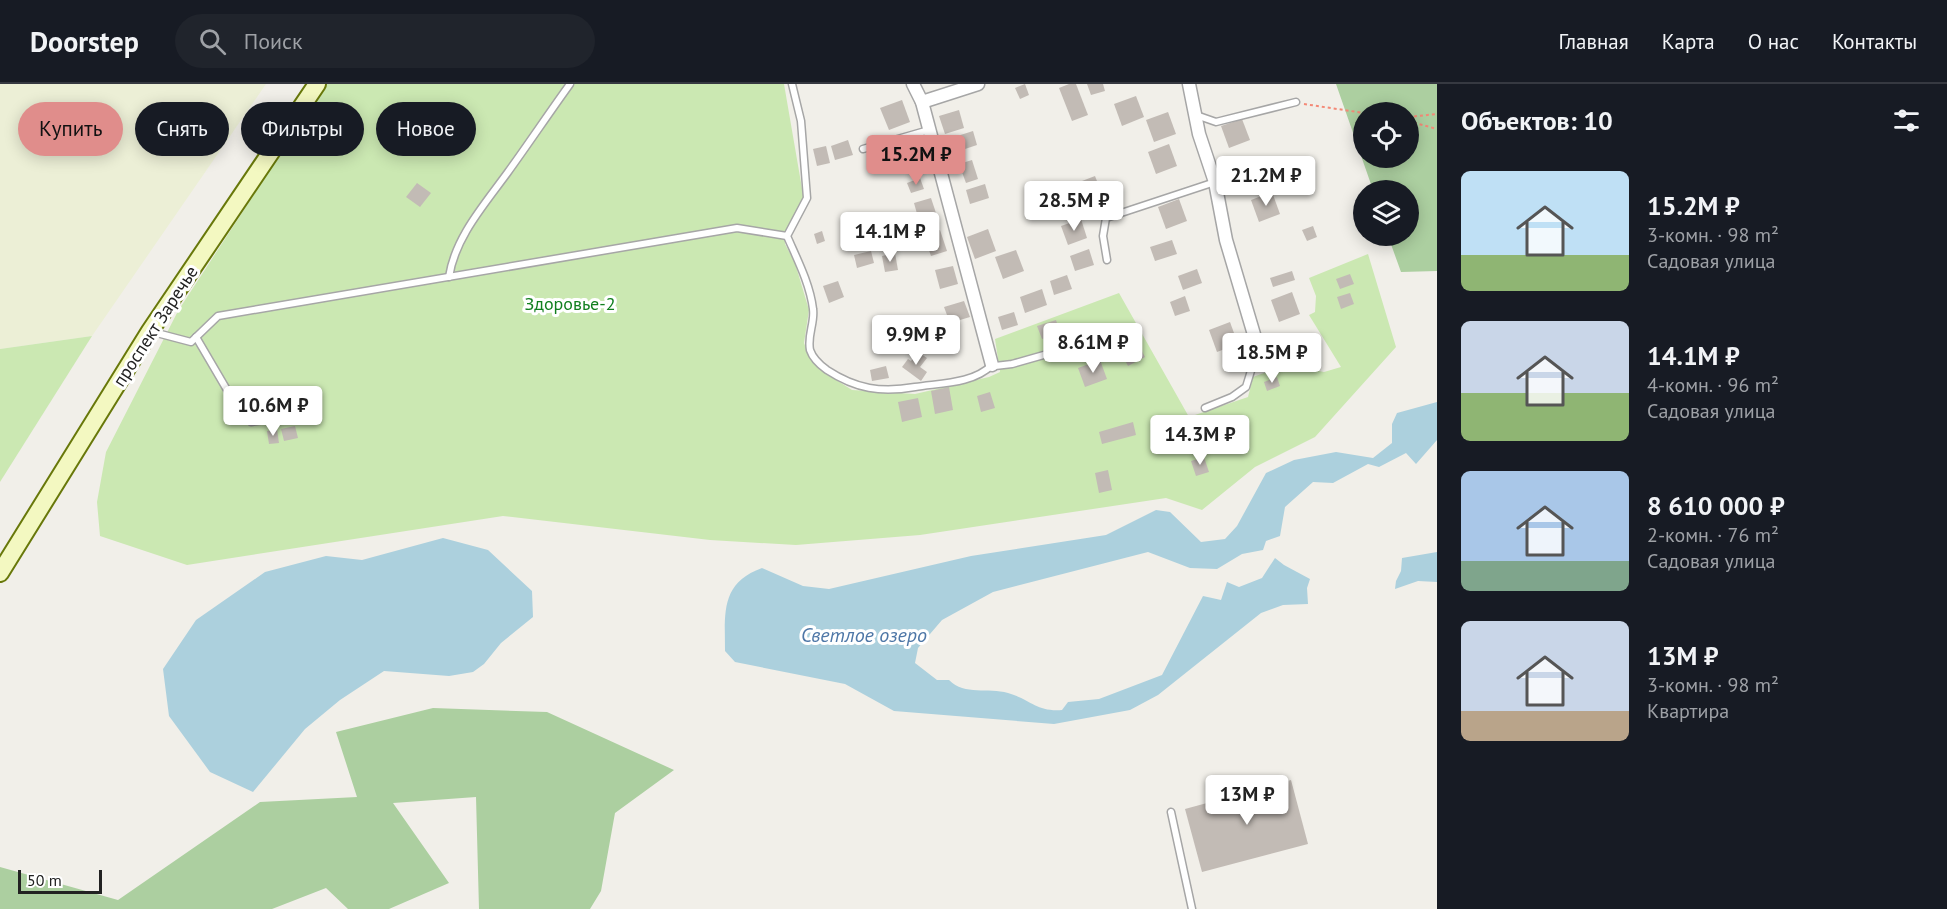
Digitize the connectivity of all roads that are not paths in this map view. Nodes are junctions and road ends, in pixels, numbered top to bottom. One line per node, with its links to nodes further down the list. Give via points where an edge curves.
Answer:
1 (317, 84): 16 (street, проспект Заречье)
2 (570, 84): 15 (lane, via 460,242)
3 (792, 84): 13 (lane, via 801,121 807,198)
4 (913, 84): 7 (street)
5 (978, 84): 7 (street)
6 (1189, 84): 9 (street)
7 (922, 102): 10 (street)
8 (1296, 102): 9 (lane, via 1216,122)
9 (1195, 115): 12 (street)
10 (930, 130): 11 (lane); 20 (street)
11 (863, 149)
12 (1215, 182): 14 (lane, via 1106,219 1103,236); 19 (street, via 1226,240)
13 (787, 236): 15 (lane, via 737,228); 20 (lane, via 802,269 813,311 808,339 811,353 820,365 845,382 872,389 901,390 956,382 984,373)
14 (1107, 260)
15 (449, 277): 17 (lane, via 218,316)
16 (150, 331): 17 (lane, via 191,342); 23 (street, проспект Заречье)
17 (196, 336): 22 (lane, via 230,395 251,422)
18 (1100, 339): 20 (lane, via 1012,364)
19 (1258, 348): 21 (lane, via 1246,387 1232,398)
20 (992, 365)
21 (1205, 408)
22 (292, 416)
23 (0, 573)
24 (1171, 812): 25 (lane)
25 (1192, 909)

